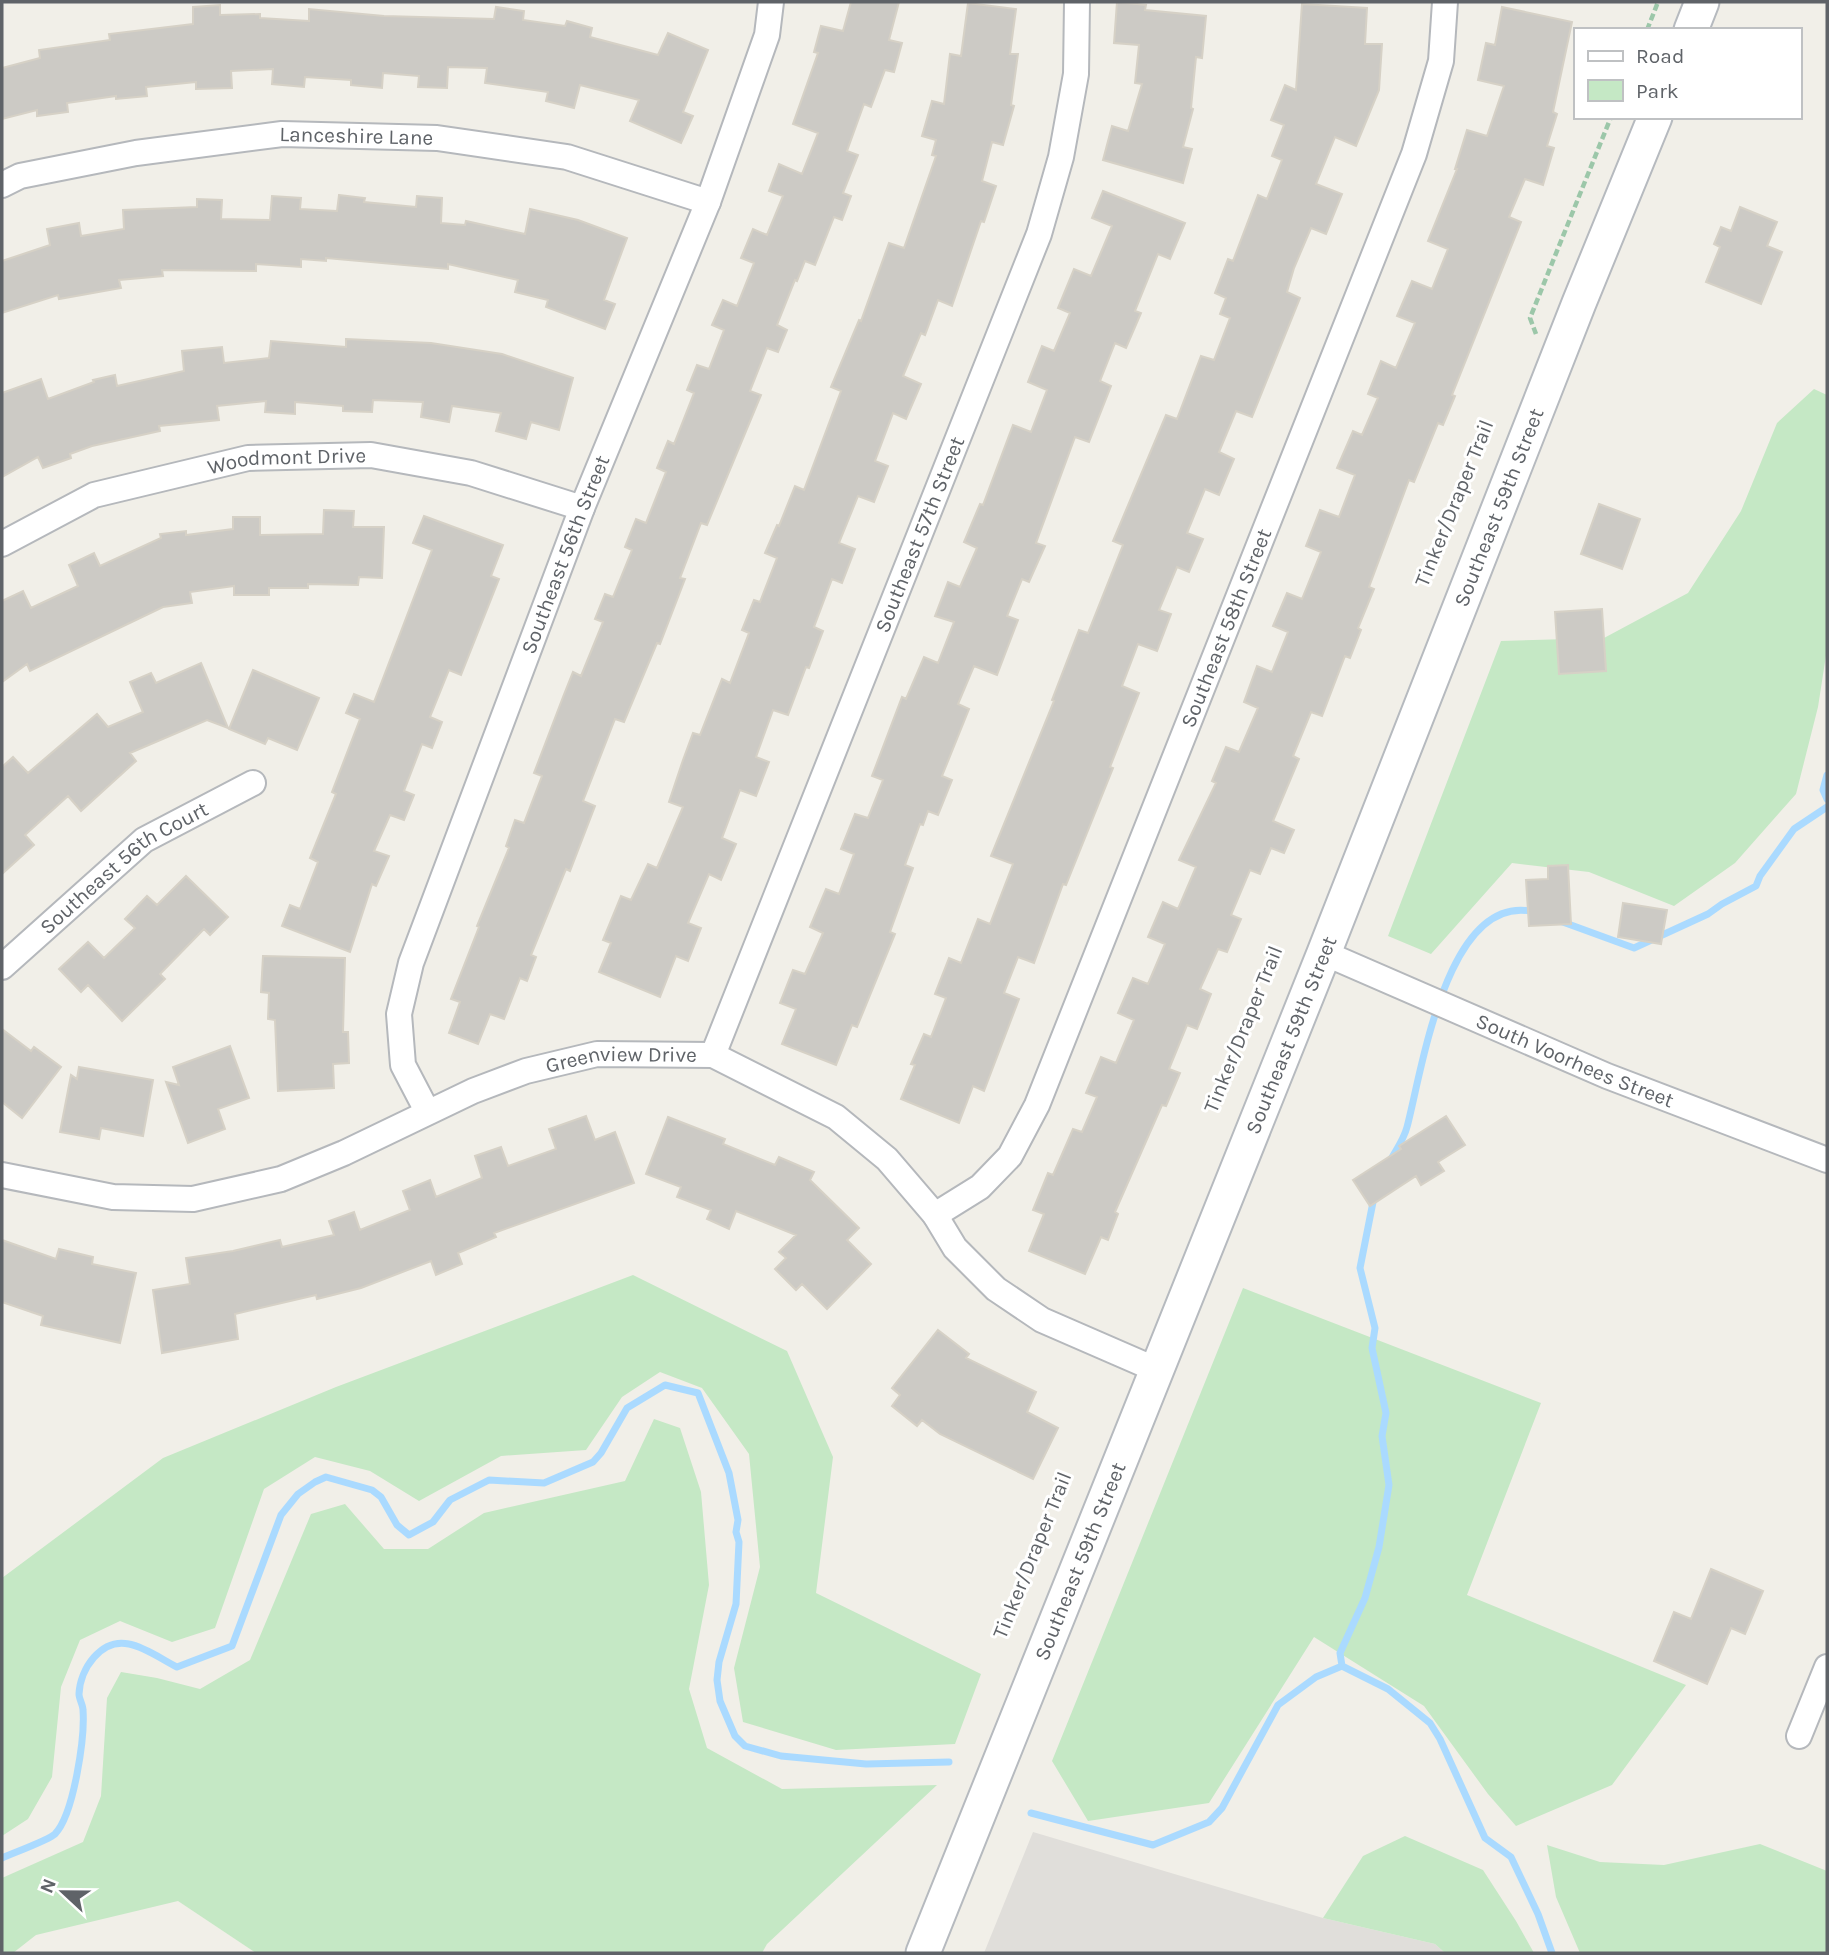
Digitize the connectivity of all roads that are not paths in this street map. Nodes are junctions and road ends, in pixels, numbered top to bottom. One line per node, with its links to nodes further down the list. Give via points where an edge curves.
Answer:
1 (771, 2): 8 (street, Southeast 56th Street, via 767,35)
2 (1077, 2): 14 (street, Southeast 57th Street, via 1076,74 1061,157 1039,234)
3 (1445, 2): 18 (street, Southeast 58th Street, via 1441,61 1414,154 1037,1105 1010,1156 980,1187)
4 (1702, 2): 5 (main road)
5 (1692, 28)
6 (1654, 119): 12 (main road, Southeast 59th Street)
7 (2, 185): 8 (street, Lanceshire Lane, via 20,176 136,153 282,134 437,138 567,158)
8 (708, 202): 9 (street, Southeast 56th Street)
9 (582, 508): 10 (street, Woodmont Drive, via 471,473 371,455 248,458 94,495); 15 (street, Southeast 56th Street, via 411,963 399,1014 403,1065)
10 (2, 544)
11 (253, 783): 13 (street, Southeast 56th Court, via 144,840)
12 (1324, 953): 16 (street, South Voorhees Street, via 1607,1076); 19 (main road, Southeast 59th Street)
13 (2, 967)
14 (713, 1055): 15 (street, Greenview Drive, via 597,1054 526,1071); 18 (street, Greenview Drive, via 836,1116 887,1158)
15 (427, 1111): 17 (street, Greenview Drive, via 281,1179 192,1199 113,1197)
16 (1827, 1160)
17 (2, 1175)
18 (934, 1215): 19 (street, Greenview Drive, via 955,1248 996,1289 1042,1320)
19 (1157, 1370): 22 (main road, Southeast 59th Street)
20 (1827, 1667): 21 (street)
21 (1800, 1736)
22 (923, 1953)

